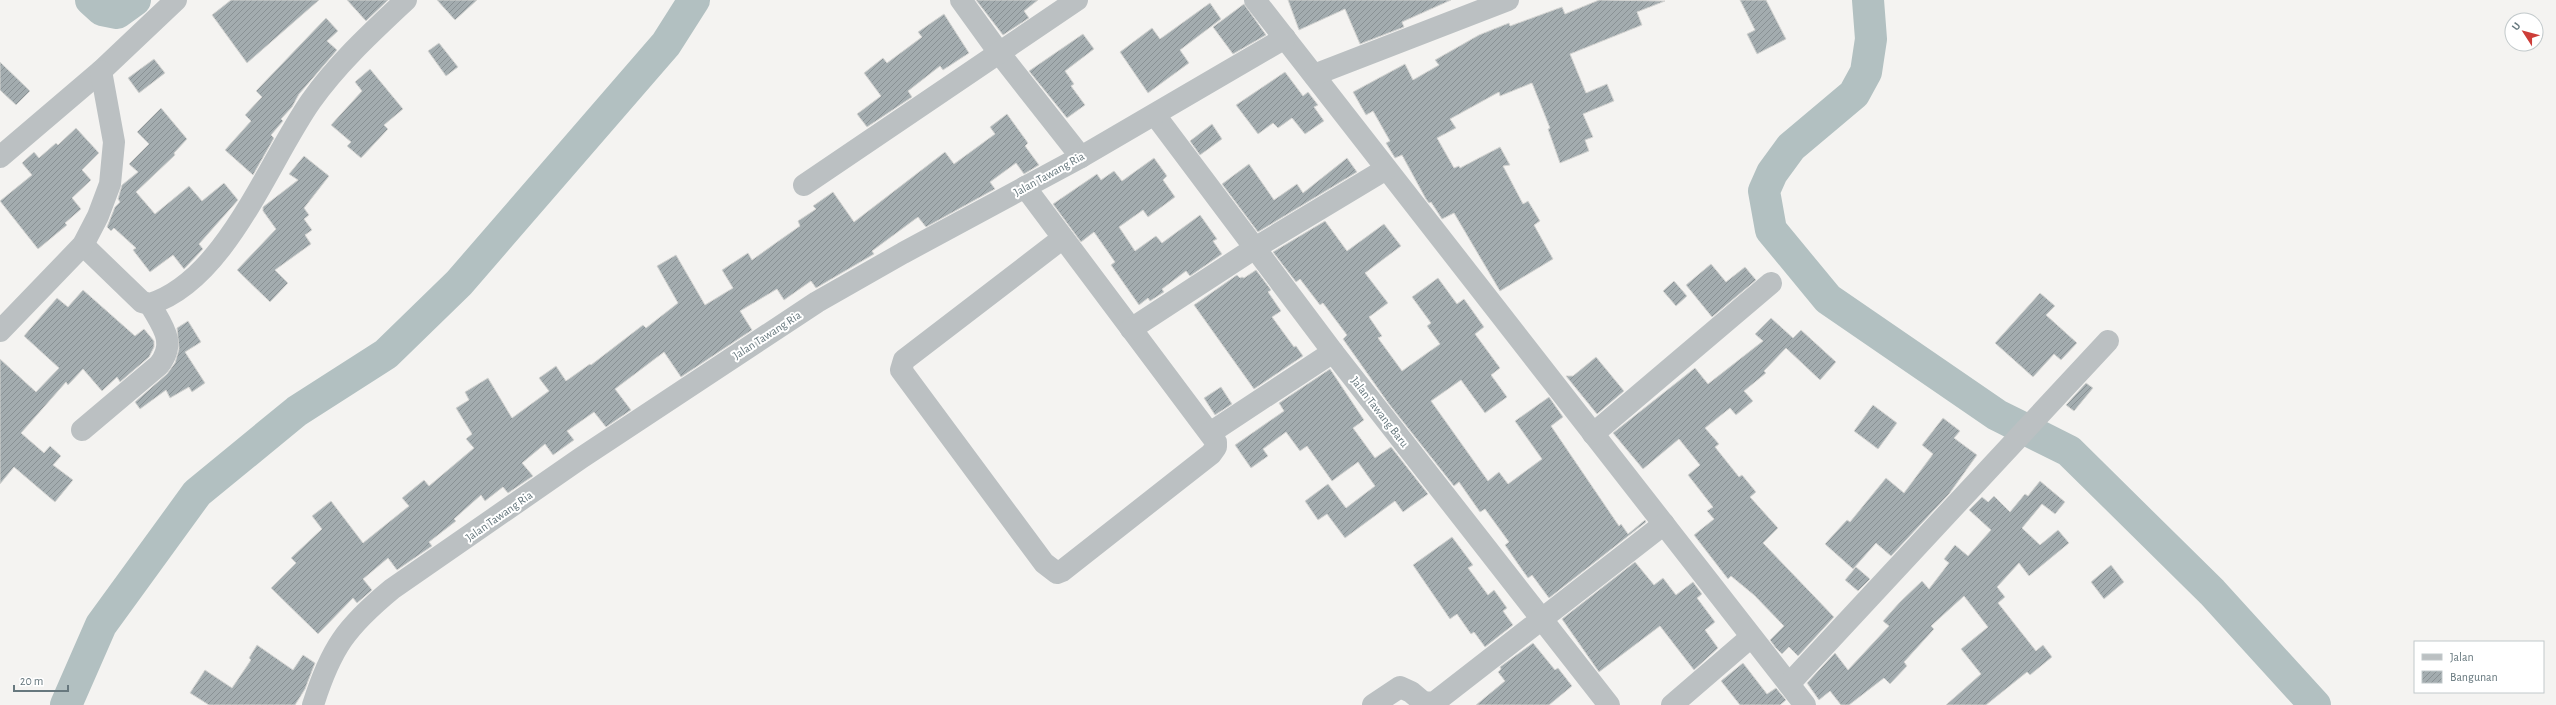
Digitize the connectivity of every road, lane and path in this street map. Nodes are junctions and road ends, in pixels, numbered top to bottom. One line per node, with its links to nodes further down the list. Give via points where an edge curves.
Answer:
1 (176, 0): 9 (street)
2 (406, 0): 21 (street, via 330,75 292,129 222,248 175,292)
3 (961, 0): 8 (street)
4 (1078, 0): 8 (street)
5 (1255, 0): 7 (street)
6 (1508, 0): 10 (street)
7 (1285, 38): 10 (street); 11 (street, Jalan Tawang Ria)
8 (1000, 54): 13 (street); 15 (street)
9 (101, 71): 12 (street); 18 (street, via 114,142 114,163 110,184 98,216)
10 (1314, 76): 14 (street)
11 (1155, 114): 13 (street, Jalan Tawang Ria); 19 (street, Jalan Tawang Baru)
12 (0, 157)
13 (1081, 157): 16 (street, Jalan Tawang Ria)
14 (1386, 169): 19 (street); 28 (street)
15 (804, 184)
16 (1025, 187): 17 (street); 33 (street, Jalan Tawang Ria, via 903,253 772,331 580,458 392,589 346,632 330,657)
17 (1063, 238): 22 (street); 27 (street, via 902,363 901,370 932,415 1044,563 1057,573 1062,572 1211,454 1216,442)
18 (83, 245): 21 (street, via 142,302); 23 (street)
19 (1255, 248): 22 (street); 25 (street, Jalan Tawang Baru)
20 (1771, 283): 28 (street)
21 (150, 304): 26 (street, via 167,337 167,355 159,365)
22 (1131, 329): 27 (street)
23 (0, 331)
24 (2108, 341): 32 (street, via 2010,444 1857,614)
25 (1333, 352): 27 (street); 30 (street, Jalan Tawang Baru)
26 (82, 430)
27 (1210, 433)
28 (1593, 434): 29 (street)
29 (1664, 524): 30 (street); 31 (street)
30 (1543, 621): 34 (street, via 1435,702 1424,702 1400,687); 35 (street, Jalan Tawang Baru)
31 (1751, 637): 32 (street); 36 (street)
32 (1789, 684): 37 (street)
33 (313, 705)
34 (1373, 705)
35 (1609, 705)
36 (1672, 705)
37 (1805, 705)

